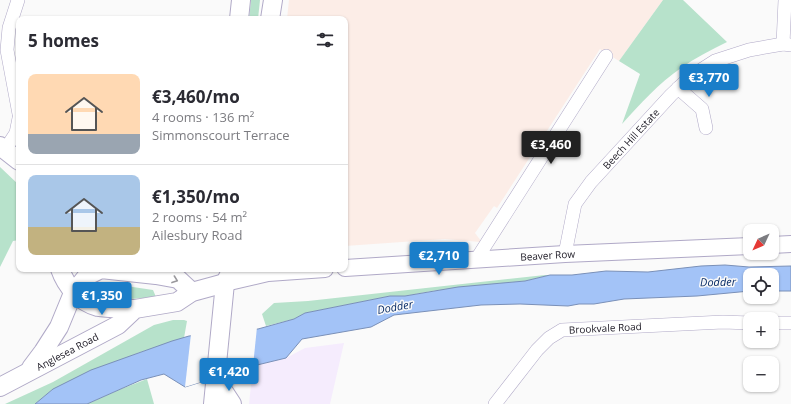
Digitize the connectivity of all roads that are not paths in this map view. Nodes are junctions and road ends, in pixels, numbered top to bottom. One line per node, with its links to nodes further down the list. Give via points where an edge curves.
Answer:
1 (18, 0): 10 (street, via 9,28 7,50)
2 (241, 0): 5 (main road)
3 (273, 0): 6 (main road)
4 (785, 0): 7 (street)
5 (239, 16)
6 (270, 16)
7 (787, 44): 9 (street, Beech Hill Estate, via 749,50 715,61)
8 (606, 56): 19 (street)
9 (678, 88): 11 (street, via 702,109); 18 (street, Beech Hill Estate, via 590,182 575,204)
10 (16, 98)
11 (706, 128)
12 (16, 133): 13 (street)
13 (2, 148): 14 (main road)
14 (16, 159)
15 (791, 244): 16 (street)
16 (779, 245)
17 (743, 246): 18 (street, Beaver Row)
18 (565, 254): 19 (street, Beaver Row)
19 (476, 260): 20 (street, Beaver Row)
20 (348, 268)
21 (61, 272): 27 (main road)
22 (94, 272): 27 (main road, Anglesea Road, via 87,276)
23 (128, 272): 26 (main road, Anglesea Road, one-way to 26, via 178,279)
24 (280, 272): 25 (street)
25 (226, 274): 26 (main road); 33 (main road)
26 (192, 292): 28 (main road, via 177,302)
27 (73, 293): 28 (main road, via 98,307); 32 (main road, Anglesea Road, via 59,327)
28 (135, 309): 32 (main road, Anglesea Road, via 118,325)
29 (743, 323): 37 (street, Brookvale Road, via 562,330 537,350)
30 (779, 323): 31 (street)
31 (791, 323)
32 (28, 372): 34 (main road, Anglesea Road)
33 (214, 378): 35 (main road); 36 (main road)
34 (0, 387)
35 (213, 404)
36 (232, 404)
37 (495, 404)

